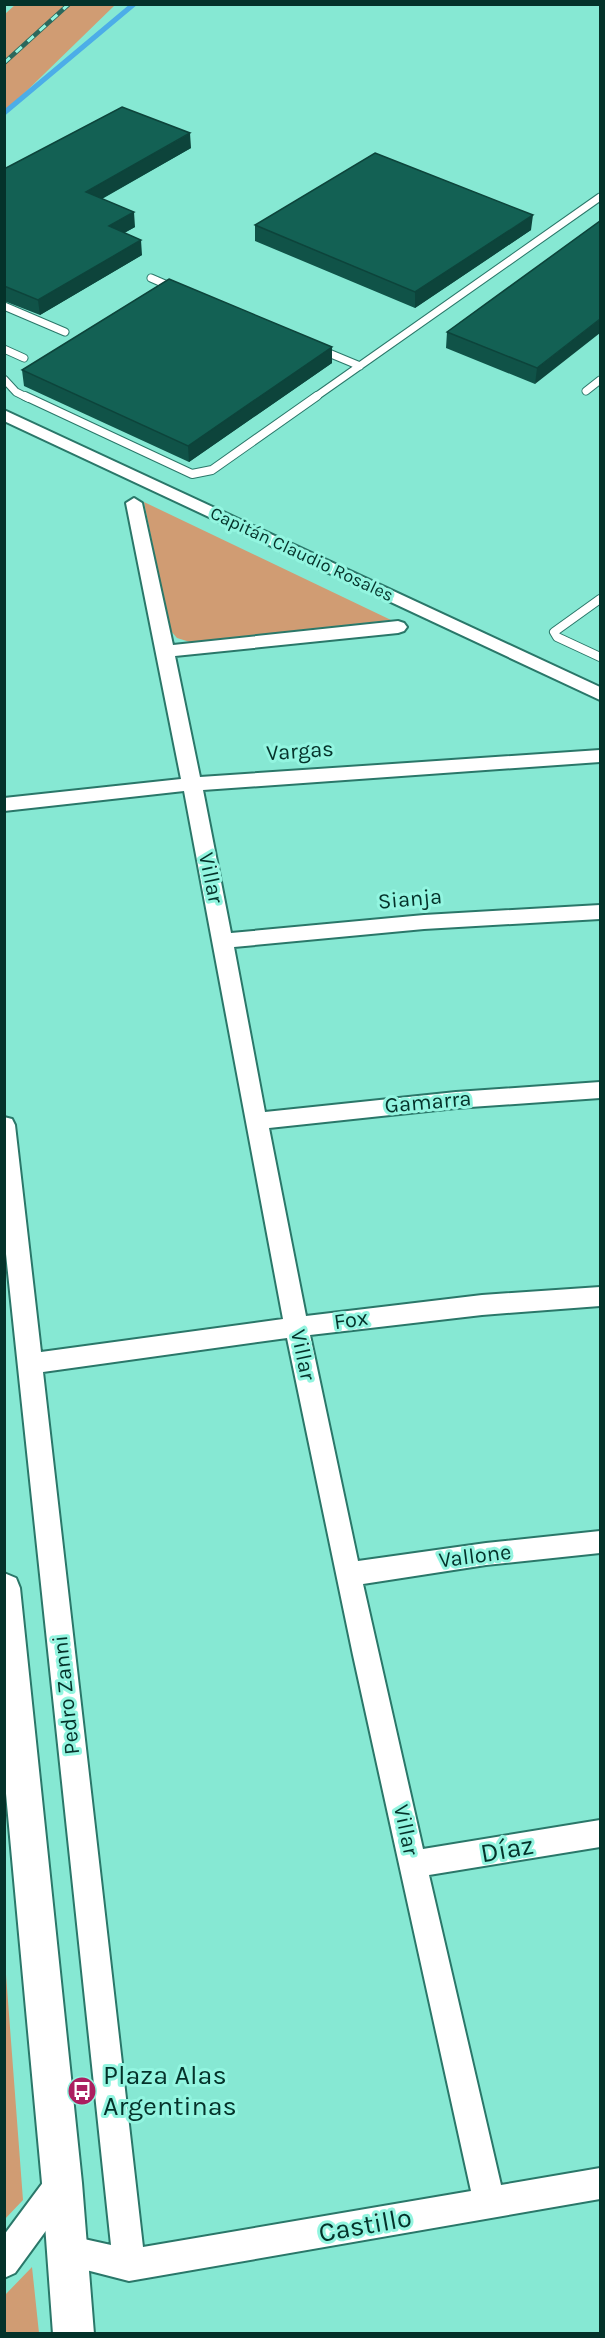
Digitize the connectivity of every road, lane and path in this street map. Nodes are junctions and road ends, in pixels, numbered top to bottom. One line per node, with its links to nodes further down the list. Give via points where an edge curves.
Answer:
1 (600, 198): 9 (lane)
2 (151, 278): 3 (lane)
3 (184, 292)
4 (4, 306): 5 (lane)
5 (65, 332)
6 (316, 348): 9 (lane)
7 (4, 349): 8 (lane)
8 (24, 358)
9 (360, 366): 10 (lane, via 212,470 192,474 16,392)
10 (4, 379)
11 (600, 380): 12 (lane)
12 (586, 391)
13 (4, 415): 19 (street, Capitán Claudio Rosales)
14 (134, 503): 17 (street, Villar)
15 (600, 599): 18 (lane, via 554,632)
16 (398, 627): 17 (street)
17 (166, 651): 21 (street, Villar)
18 (600, 657)
19 (600, 694)
20 (600, 756): 21 (street, Vargas)
21 (191, 784): 22 (street, Vargas); 24 (street, Villar)
22 (4, 805)
23 (600, 912): 24 (street, Sianja, via 424,922)
24 (224, 941): 26 (street, Villar)
25 (600, 1090): 26 (street, Gamarra)
26 (257, 1121): 29 (street, Villar)
27 (4, 1125): 30 (street, Pedro Zanni)
28 (600, 1296): 29 (street, Fox, via 482,1305)
29 (297, 1328): 30 (street, Fox); 32 (street, Villar)
30 (30, 1364): 41 (street, Pedro Zanni)
31 (600, 1542): 32 (street, Vallone)
32 (350, 1574): 35 (street, Villar)
33 (4, 1588): 36 (street)
34 (600, 1833): 35 (street, Díaz)
35 (414, 1864): 38 (street, Villar)
36 (62, 2183): 39 (street); 40 (street)
37 (600, 2184): 38 (street, Castillo)
38 (489, 2203): 41 (street, Castillo)
39 (66, 2250): 41 (street); 42 (street)
40 (4, 2262)
41 (129, 2265)
42 (74, 2334)

